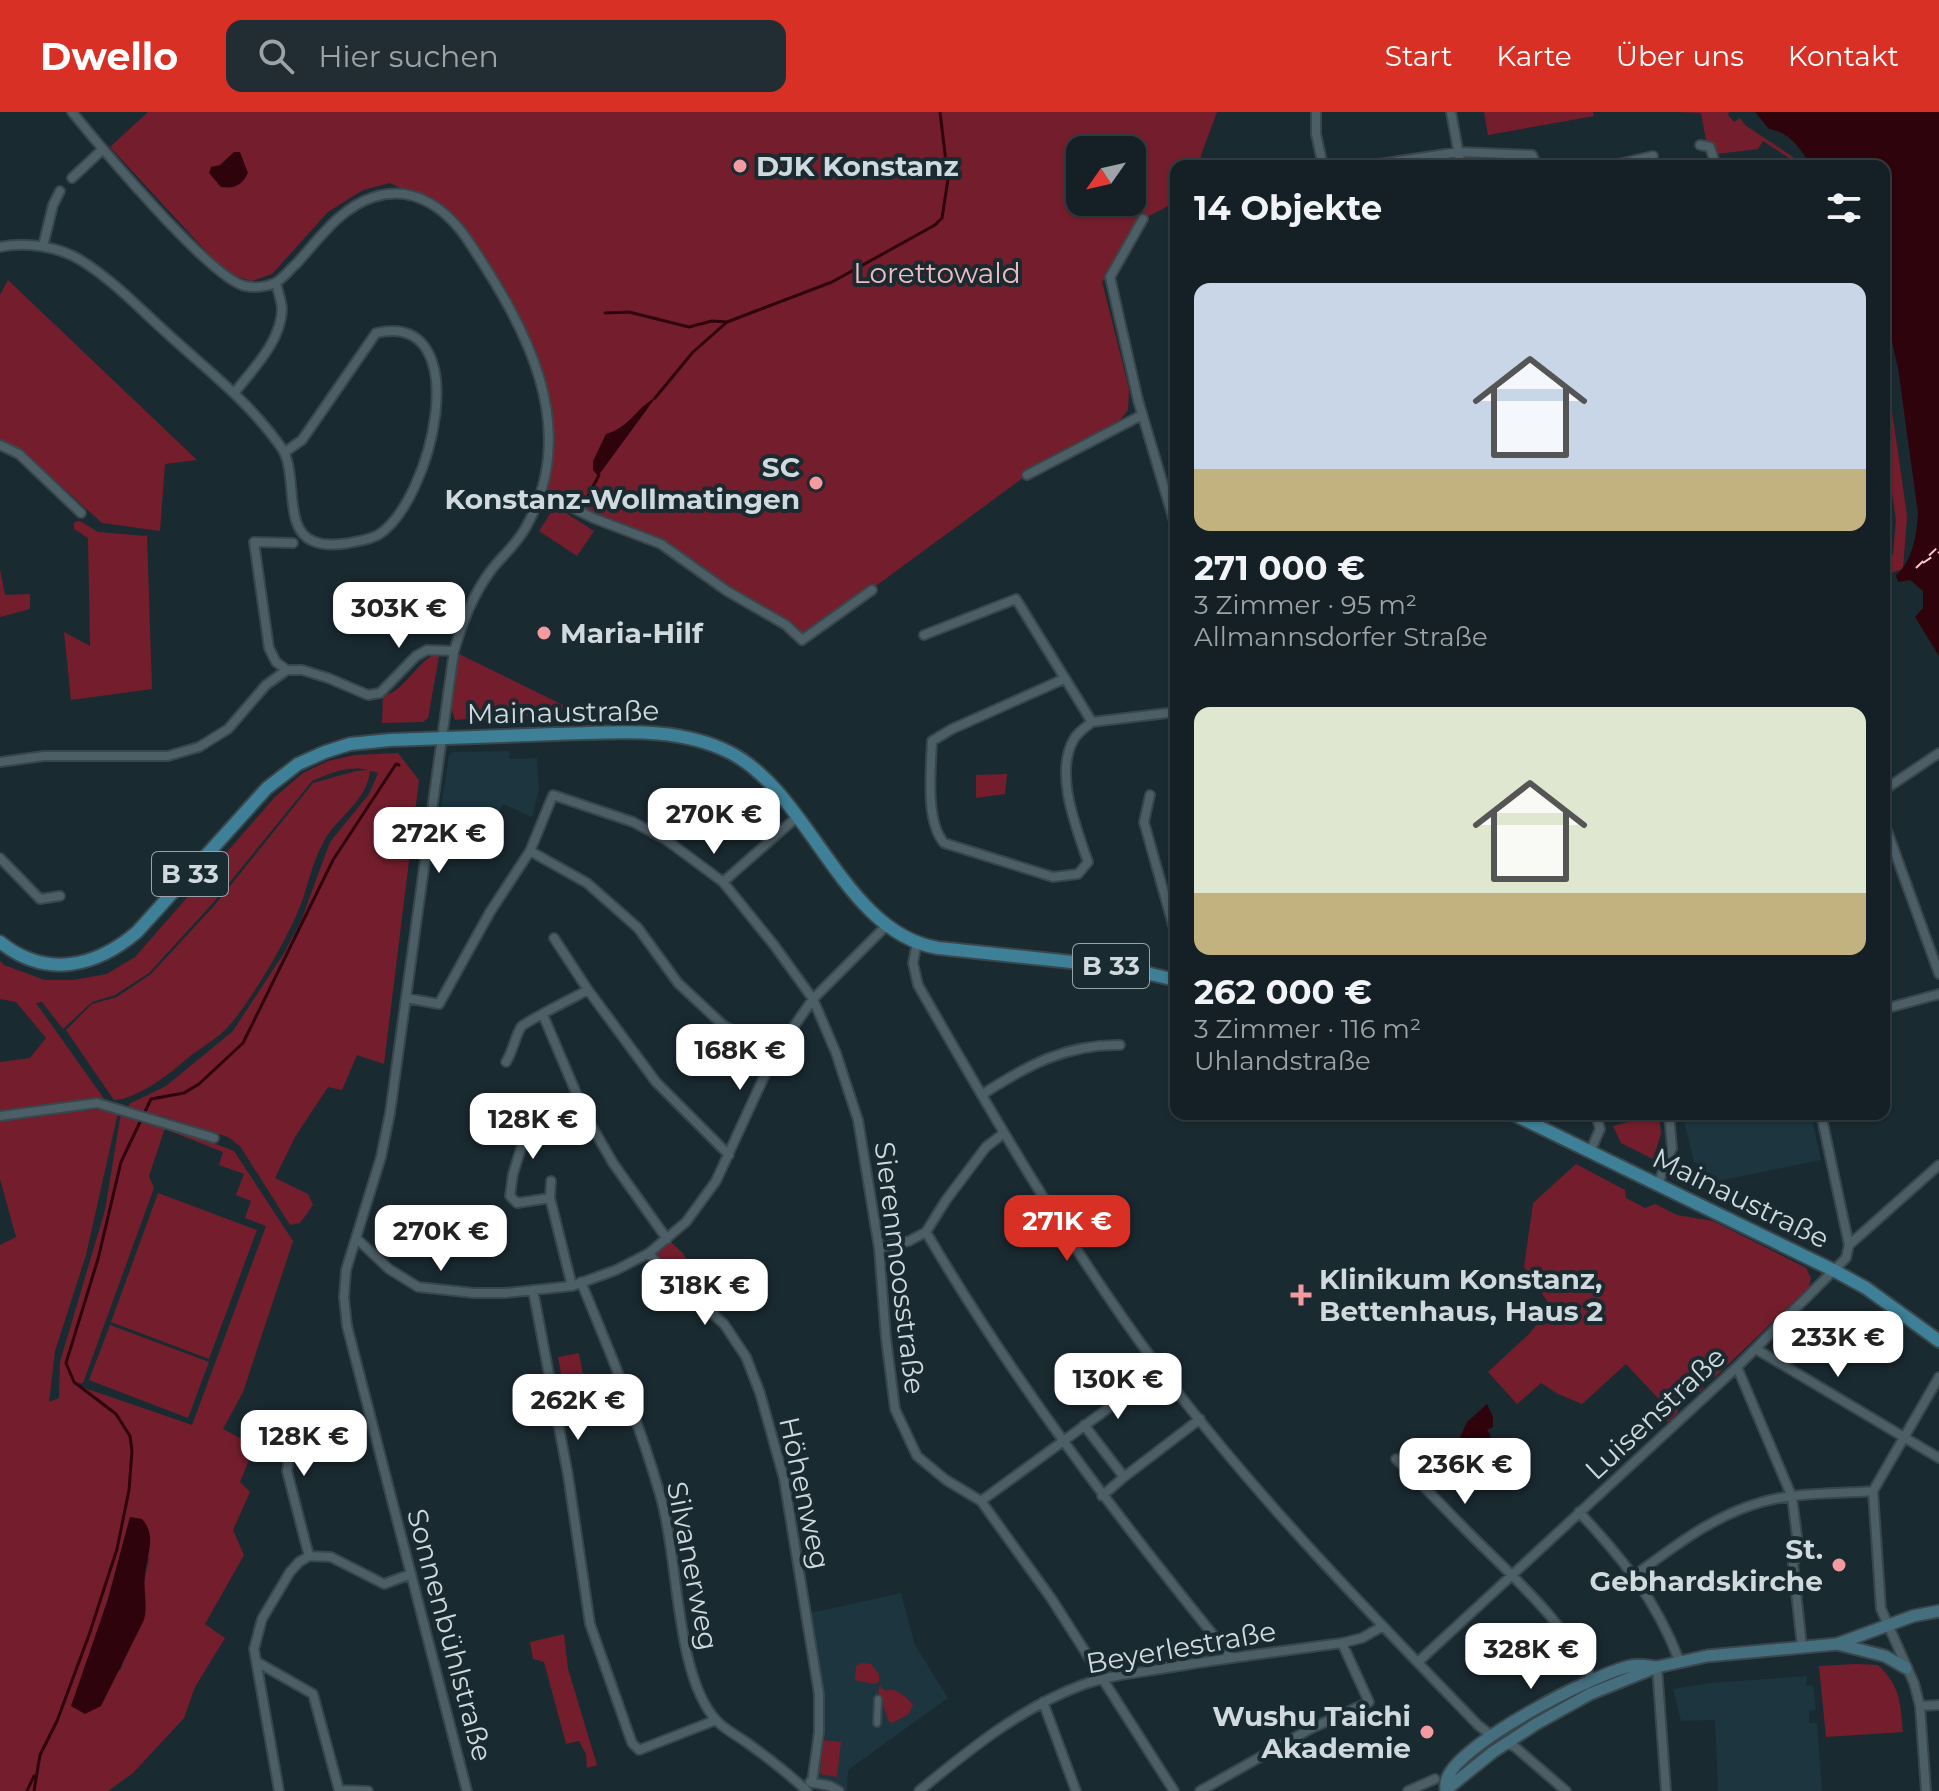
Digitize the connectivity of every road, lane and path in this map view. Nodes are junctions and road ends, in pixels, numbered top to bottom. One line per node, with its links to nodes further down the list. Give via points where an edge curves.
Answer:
1 (72, 112): 5 (street)
2 (1316, 112): 8 (street)
3 (1451, 112): 6 (street)
4 (1700, 145): 13 (street, via 1710,147)
5 (103, 149): 14 (street); 19 (street, via 226,279 243,286)
6 (1459, 152): 9 (street); 10 (street); 11 (street, via 1532,155)
7 (1653, 156): 12 (street)
8 (1322, 160)
9 (1406, 160)
10 (1460, 160)
11 (1534, 160)
12 (1636, 160)
13 (1714, 160)
14 (72, 178)
15 (60, 191): 17 (street)
16 (1143, 219): 21 (street, via 1110,277)
17 (43, 246): 18 (street); 20 (street, via 81,260)
18 (0, 247)
19 (276, 283): 20 (street, via 282,308 279,326 266,353); 25 (street, Sonnenbühlstraße, via 337,219 375,196 412,196 445,211 506,297 535,360 550,427)
20 (235, 392): 23 (street)
21 (1142, 415): 24 (street); 26 (street)
22 (0, 445): 27 (street, via 19,454)
23 (285, 452): 23 (street, via 294,518 304,536 335,545 377,536 393,523 411,495 428,453 438,403 426,350 411,334 393,329 376,333 302,440)
24 (1027, 475)
25 (541, 492): 29 (street, via 661,544 802,640); 31 (street, Sonnenbühlstraße, via 526,528 469,606)
26 (1170, 508)
27 (81, 513)
28 (293, 543): 32 (street, via 254,542 269,648)
29 (872, 590)
30 (924, 635): 33 (street, via 1016,599)
31 (454, 651): 32 (street, via 427,650 380,693 368,695 328,678); 36 (street, Sonnenbühlstraße)
32 (287, 670): 38 (street, via 266,685 228,729 199,747 168,756 44,756)
33 (1064, 679): 35 (street); 35 (street, via 932,741 936,834 944,843 1053,877 1078,874 1088,862 1071,813 1065,760 1075,736)
34 (1170, 713): 35 (street)
35 (1092, 722)
36 (441, 738): 41 (main road, Mainaustraße / B 33, via 639,732 689,737 751,765); 50 (main road, Mainaustraße / B 33, via 350,744 298,764 267,788 137,932 103,957 59,965 37,962); 56 (street, Sonnenbühlstraße)
37 (1939, 753): 39 (street)
38 (0, 762)
39 (1890, 786)
40 (1150, 795): 47 (street, via 1144,822)
41 (797, 817): 45 (street); 48 (main road, Mainaustraße / B 33)
42 (1890, 839): 52 (street)
43 (530, 851): 45 (street, Sierenmoosstraße, via 553,795 633,822); 56 (street, via 439,1004); 61 (street, via 587,883 638,928 678,983 723,1025)
44 (0, 858): 46 (street, via 40,899)
45 (723, 882): 57 (street, Sierenmoosstraße)
46 (60, 896)
47 (1170, 915)
48 (887, 925): 51 (main road, Mainaustraße / B 33); 57 (street)
49 (554, 938): 54 (street)
50 (0, 942)
51 (917, 942): 53 (main road, Mainaustraße / B 33, via 1120,967); 63 (street, via 913,963 918,985)
52 (1939, 974)
53 (1170, 979)
54 (588, 990): 59 (street); 73 (street, via 656,1082)
55 (1939, 994): 58 (street)
56 (406, 998): 79 (street, Sonnenbühlstraße, via 381,1157)
57 (813, 999): 61 (street); 82 (street, Sierenmoosstraße, via 858,1120)
58 (1890, 1007)
59 (543, 1015): 62 (street, via 521,1027); 80 (street, via 586,1116)
60 (1120, 1045): 63 (street, via 1092,1044 1036,1061)
61 (774, 1055): 73 (street)
62 (506, 1062)
63 (983, 1094): 70 (street)
64 (533, 1110): 77 (street, via 510,1196 517,1203)
65 (0, 1116): 71 (street, via 97,1103)
66 (1525, 1120): 72 (main road, Mainaustraße)
67 (1598, 1120): 72 (street, via 1600,1129)
68 (1670, 1120): 76 (street, via 1672,1148)
69 (1822, 1120): 81 (street)
70 (1004, 1133): 78 (street, via 986,1147); 93 (street, via 1101,1286)
71 (214, 1138)
72 (1590, 1152): 76 (main road, Mainaustraße)
73 (729, 1155): 80 (street, via 698,1207)
74 (1939, 1165): 81 (street)
75 (551, 1181): 77 (street, Silvanerweg)
76 (1658, 1184): 84 (main road, Mainaustraße)
77 (550, 1198): 85 (street, Silvanerweg)
78 (926, 1232): 82 (street); 96 (street)
79 (356, 1238): 86 (street, via 418,1287 474,1293); 106 (street, Sonnenbühlstraße, via 346,1270 347,1326)
80 (667, 1239): 83 (street)
81 (1849, 1245): 84 (street, Luisenstraße)
82 (879, 1248): 103 (street, Sierenmoosstraße, via 895,1409 917,1456)
83 (649, 1253): 85 (street); 132 (street, Höhenweg, via 724,1324 746,1357 760,1393 784,1479 819,1694)
84 (1835, 1271): 87 (main road, Mainaustraße); 88 (street, Luisenstraße)
85 (577, 1284): 86 (street); 127 (street, Silvanerweg, via 632,1404 674,1553 686,1652 693,1678)
86 (533, 1290): 127 (street, via 590,1624 632,1743 639,1750)
87 (1939, 1341)
88 (1756, 1349): 89 (street, Luisenstraße); 95 (street)
89 (1737, 1367): 102 (street); 104 (street, Luisenstraße)
90 (1939, 1377): 95 (street)
91 (1108, 1402): 94 (street, via 1110,1407)
92 (306, 1416): 105 (street, via 291,1443 287,1471)
93 (1200, 1419): 99 (street); 110 (street, via 1258,1491)
94 (1084, 1425): 96 (street); 99 (street)
95 (1904, 1436): 97 (street); 100 (street)
96 (1062, 1441): 101 (street); 103 (street)
97 (1939, 1458)
98 (1396, 1459): 107 (street)
99 (1124, 1477): 101 (street)
100 (1873, 1491): 102 (street); 111 (street, via 1881,1609)
101 (1102, 1496): 115 (street)
102 (1792, 1497): 108 (street, via 1720,1518); 114 (street)
103 (981, 1501): 121 (street, Sierenmoosstraße)
104 (1579, 1512): 107 (street, Luisenstraße); 108 (street)
105 (309, 1556): 106 (street, via 331,1557 384,1584); 117 (street, via 290,1572 262,1619 254,1649)
106 (411, 1574): 136 (street, Sonnenbühlstraße)
107 (1512, 1575): 118 (street, Luisenstraße); 122 (street, via 1566,1635)
108 (1635, 1575): 116 (street)
109 (1939, 1611): 111 (main road)
110 (1383, 1626): 112 (street, Beyerlestraße); 118 (street)
111 (1888, 1626): 113 (main road); 120 (street)
112 (1342, 1643): 115 (street, Beyerlestraße); 141 (street, via 1369,1702)
113 (1837, 1644): 114 (main road); 120 (main road, via 1885,1656)
114 (1802, 1647): 116 (main road)
115 (1232, 1658): 121 (street, Beyerlestraße)
116 (1679, 1660): 119 (main road)
117 (257, 1662): 134 (street); 135 (street, via 313,1694 339,1790)
118 (1418, 1662): 129 (street)
119 (1657, 1667): 122 (main road, via 1631,1666); 130 (main road, via 1576,1701); 144 (street)
120 (1906, 1668): 126 (street)
121 (1104, 1678): 124 (street, Beyerlestraße); 140 (street, Sierenmoosstraße)
122 (1592, 1679): 129 (main road)
123 (878, 1699): 128 (street)
124 (1043, 1702): 138 (street, Beyerlestraße, via 981,1740); 139 (street)
125 (1939, 1705): 126 (street)
126 (1920, 1706): 145 (street)
127 (716, 1720): 132 (street)
128 (877, 1723)
129 (1492, 1736): 130 (main road); 133 (main road, via 1458,1764 1447,1778)
130 (1506, 1743): 133 (main road); 143 (street)
131 (1435, 1779): 142 (street)
132 (810, 1787): 137 (street)
133 (1446, 1790)
134 (279, 1791)
135 (368, 1791)
136 (467, 1791)
137 (839, 1791)
138 (919, 1791)
139 (1076, 1791)
140 (1174, 1791)
141 (1200, 1791)
142 (1408, 1791)
143 (1566, 1791)
144 (1666, 1791)
145 (1926, 1791)

